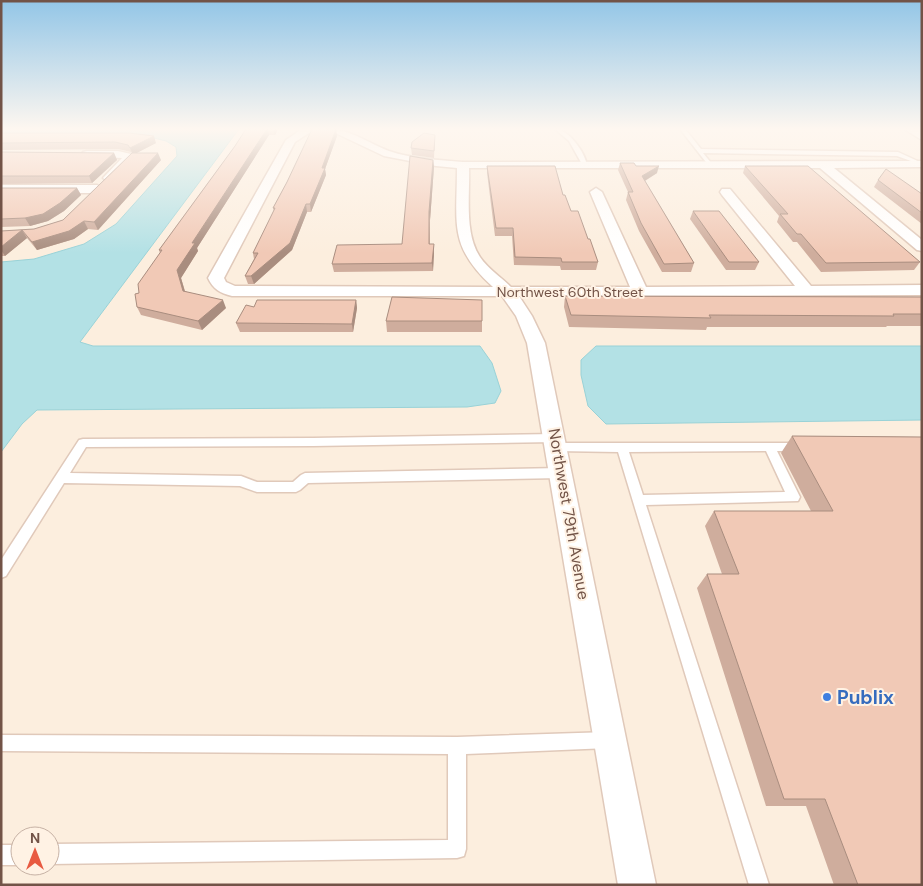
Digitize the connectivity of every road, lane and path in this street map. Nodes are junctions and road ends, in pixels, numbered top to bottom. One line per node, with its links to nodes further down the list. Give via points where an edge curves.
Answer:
1 (116, 170): 6 (street)
2 (275, 170): 12 (street, Northwest 60th Street, via 216,278 219,285 232,291)
3 (463, 170): 12 (street, Northwest 79th Avenue, via 465,238 479,268)
4 (830, 170): 10 (street)
5 (1, 189): 6 (street)
6 (97, 189): 9 (street)
7 (596, 192): 14 (street)
8 (726, 192): 13 (street)
9 (83, 202)
10 (922, 247)
11 (922, 290): 13 (street, Northwest 60th Street)
12 (506, 291): 14 (street, Northwest 60th Street); 15 (street, Northwest 79th Avenue, via 527,319 536,344)
13 (807, 291): 14 (street, Northwest 60th Street)
14 (640, 292)
15 (556, 443): 18 (lane); 19 (street, Northwest 79th Avenue); 20 (lane, via 83,443)
16 (769, 447): 17 (lane); 18 (lane); 21 (lane, via 794,497)
17 (807, 447)
18 (622, 448): 21 (lane)
19 (561, 473): 20 (lane, via 305,478 296,487 257,487 241,482); 23 (street, Northwest 79th Avenue)
20 (60, 478): 22 (lane)
21 (637, 500): 28 (lane)
22 (1, 572)
23 (610, 740): 25 (lane); 27 (street, Northwest 79th Avenue)
24 (1, 743): 25 (lane)
25 (456, 746): 26 (lane, via 458,849)
26 (60, 854)
27 (636, 885)
28 (759, 885)

